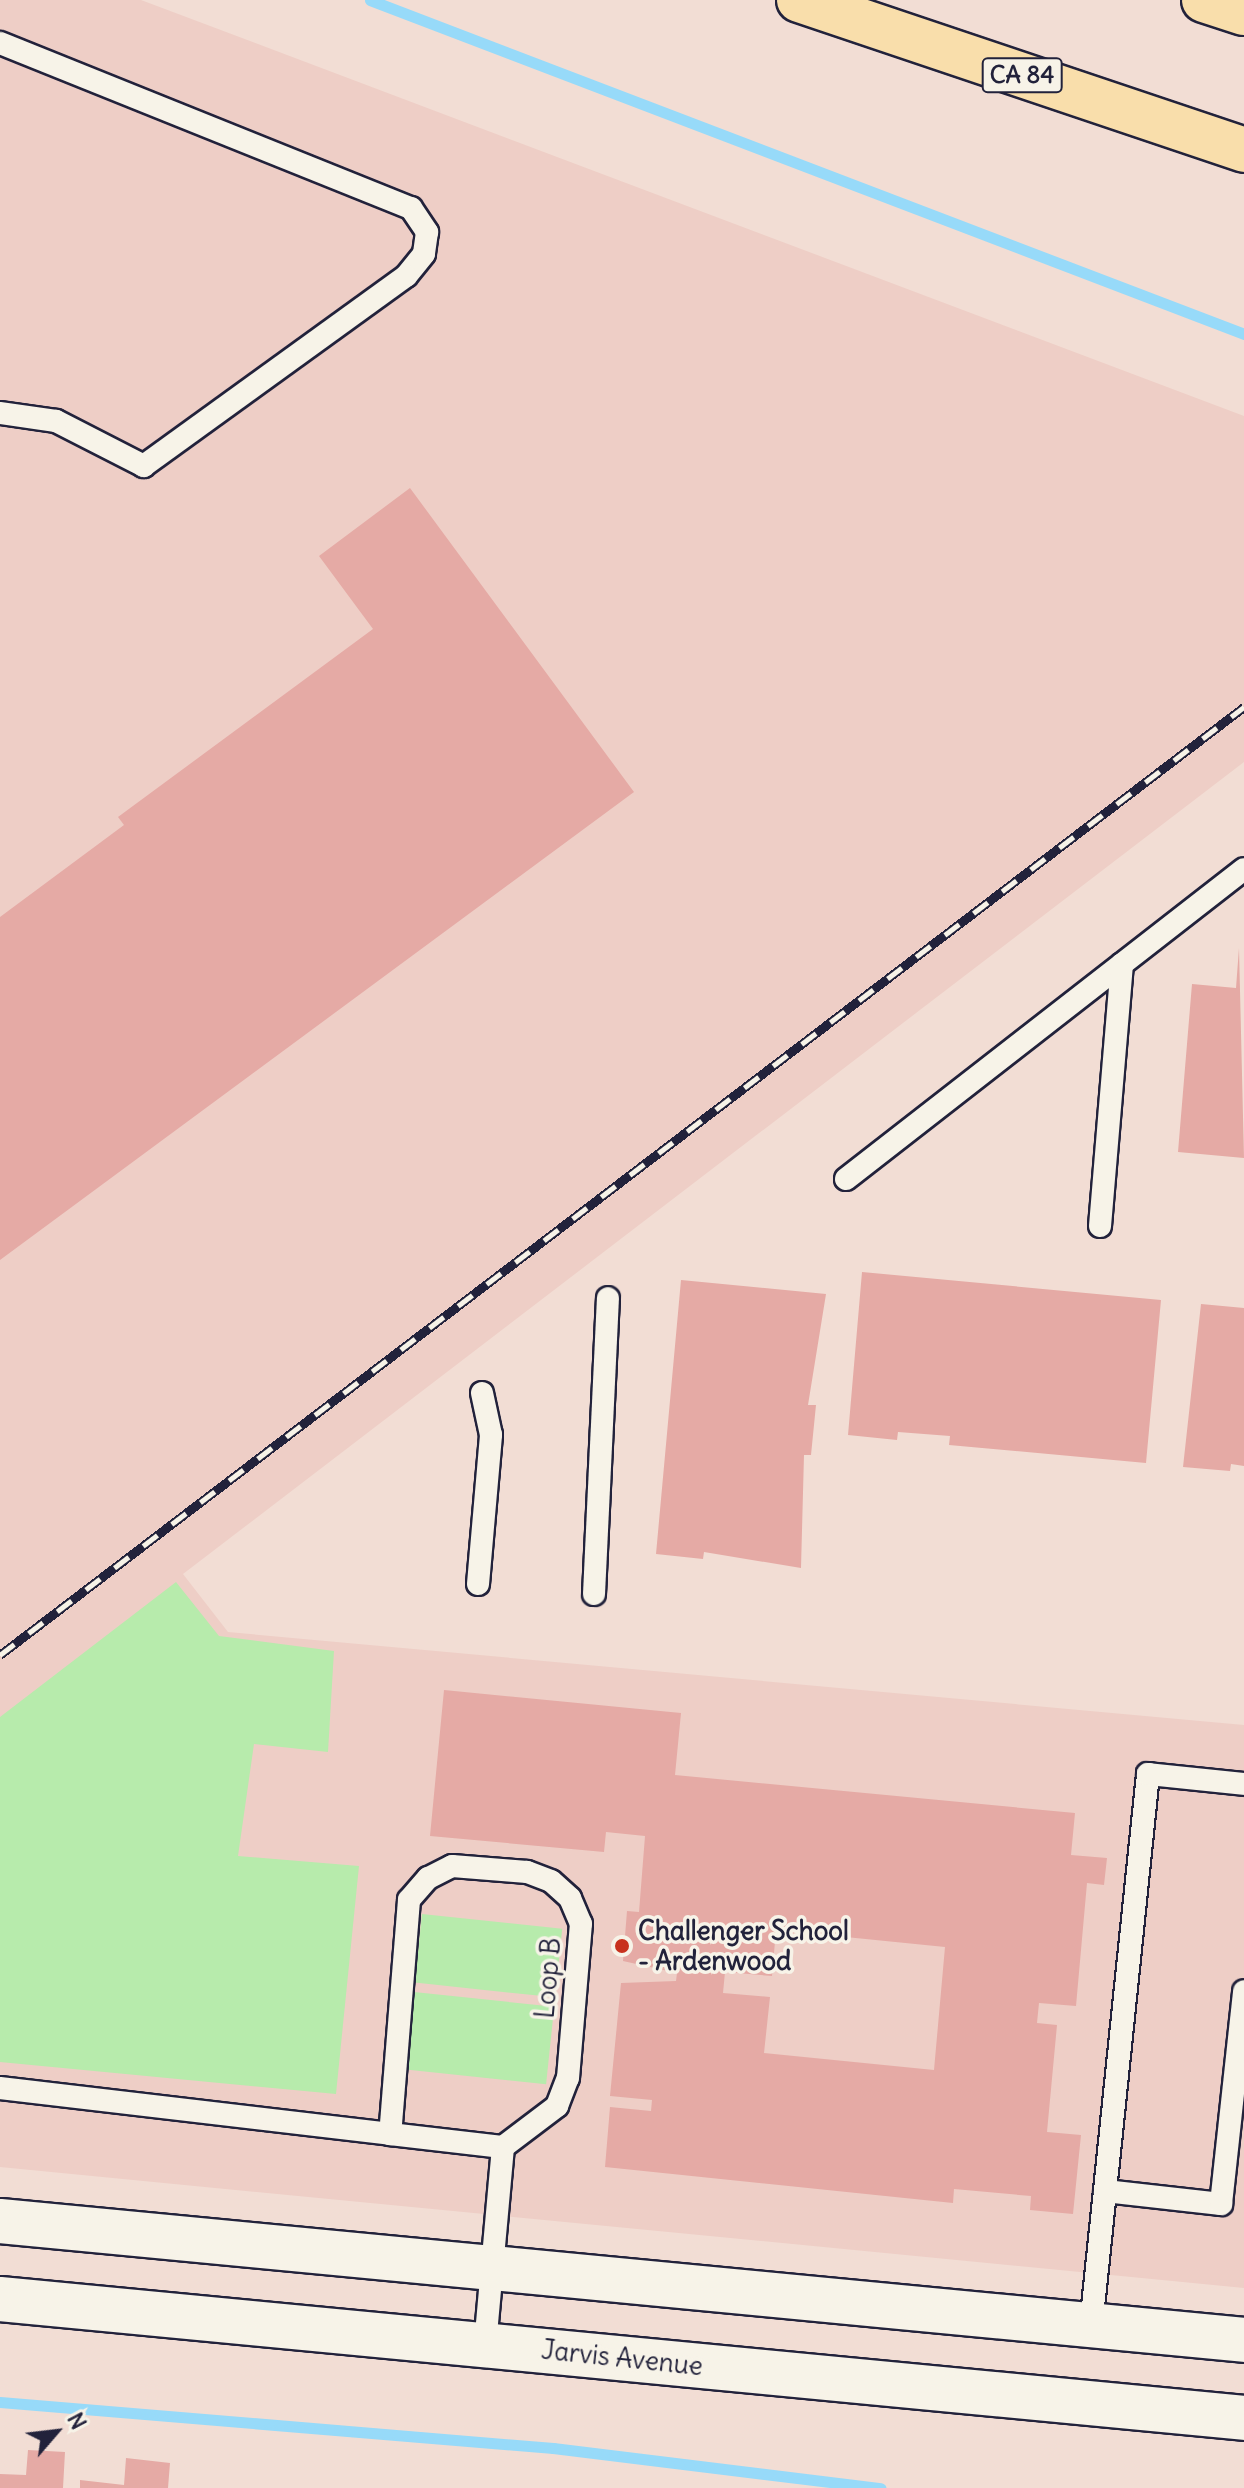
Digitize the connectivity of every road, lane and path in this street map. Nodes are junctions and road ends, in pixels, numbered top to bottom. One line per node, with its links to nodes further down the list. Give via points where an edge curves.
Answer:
1 (799, 0): 5 (highway, CA 84)
2 (1204, 0): 3 (highway)
3 (1244, 13)
4 (0, 43): 6 (lane, via 411,208 427,232 424,254 406,276 144,466 56,421)
5 (1244, 150)
6 (0, 413)
7 (1244, 869): 8 (lane)
8 (1122, 964): 9 (lane); 10 (lane)
9 (846, 1179)
10 (1100, 1226)
11 (608, 1298): 14 (lane)
12 (482, 1393): 13 (lane, via 491,1435)
13 (478, 1584)
14 (594, 1594)
15 (1244, 1784): 20 (lane, via 1148,1774)
16 (1244, 1991): 20 (lane, via 1221,2204)
17 (0, 2088): 18 (lane)
18 (390, 2134): 19 (lane); 19 (lane, Loop B, via 409,1900 428,1878 452,1866 527,1872 570,1898 581,1924 569,2063 557,2106)
19 (503, 2147): 22 (lane)
20 (1105, 2191): 24 (lane)
21 (0, 2221): 22 (main road)
22 (493, 2268): 24 (main road); 26 (lane)
23 (0, 2299): 26 (main road, Jarvis Avenue)
24 (1091, 2326): 25 (main road)
25 (1244, 2340)
26 (485, 2345): 27 (main road, Jarvis Avenue)
27 (1244, 2418)

